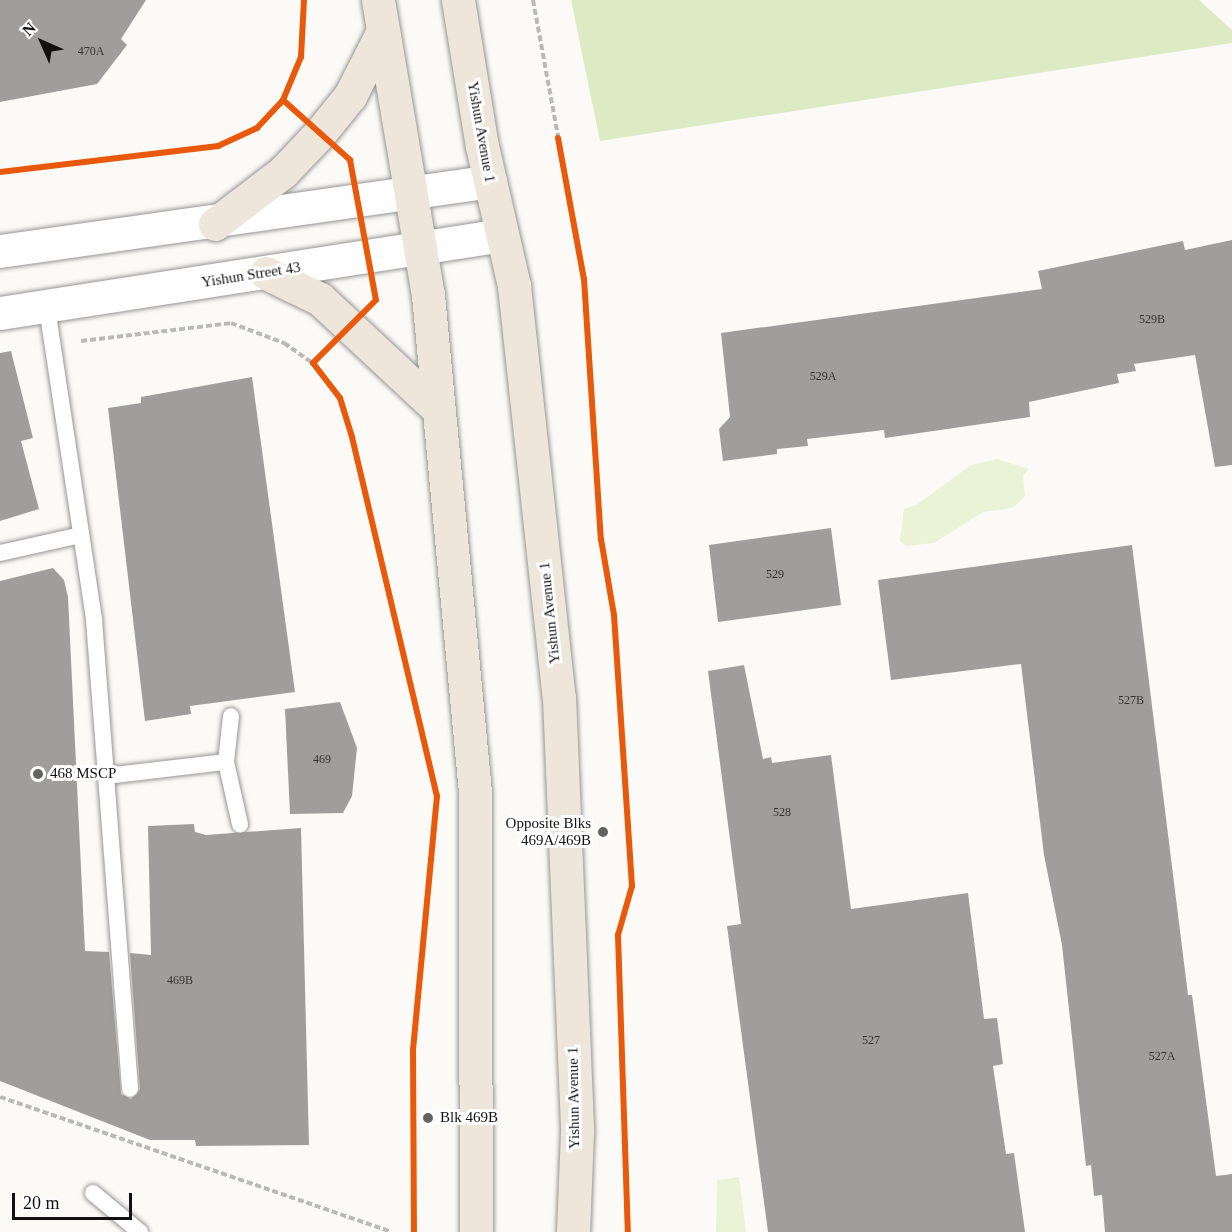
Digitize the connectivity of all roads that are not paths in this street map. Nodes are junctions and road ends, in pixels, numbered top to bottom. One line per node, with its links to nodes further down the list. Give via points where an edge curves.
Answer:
1 (458, 0): 3 (main road, Yishun Avenue 1)
2 (380, 16): 4 (main road); 5 (main road, via 350,96 283,172)
3 (490, 181): 4 (street); 6 (main road, Yishun Avenue 1)
4 (410, 197): 5 (street); 7 (main road)
5 (215, 224): 8 (street)
6 (502, 235): 7 (street, Yishun Street 43); 23 (main road, Yishun Avenue 1, via 514,286 559,697 577,1132)
7 (418, 249): 9 (street, Yishun Street 43); 12 (main road)
8 (0, 251)
9 (266, 273): 10 (street, Yishun Street 43); 12 (main road, via 320,299)
10 (47, 308): 11 (street, Yishun Street 43); 13 (lane)
11 (0, 313)
12 (436, 406): 22 (main road, via 475,792 480,1154)
13 (81, 535): 14 (lane); 17 (lane)
14 (0, 553)
15 (231, 716): 16 (lane)
16 (226, 762): 17 (lane); 18 (lane)
17 (106, 776): 19 (lane)
18 (240, 824)
19 (130, 1089)
20 (93, 1193): 21 (lane)
21 (140, 1232)
22 (476, 1232)
23 (573, 1232)

